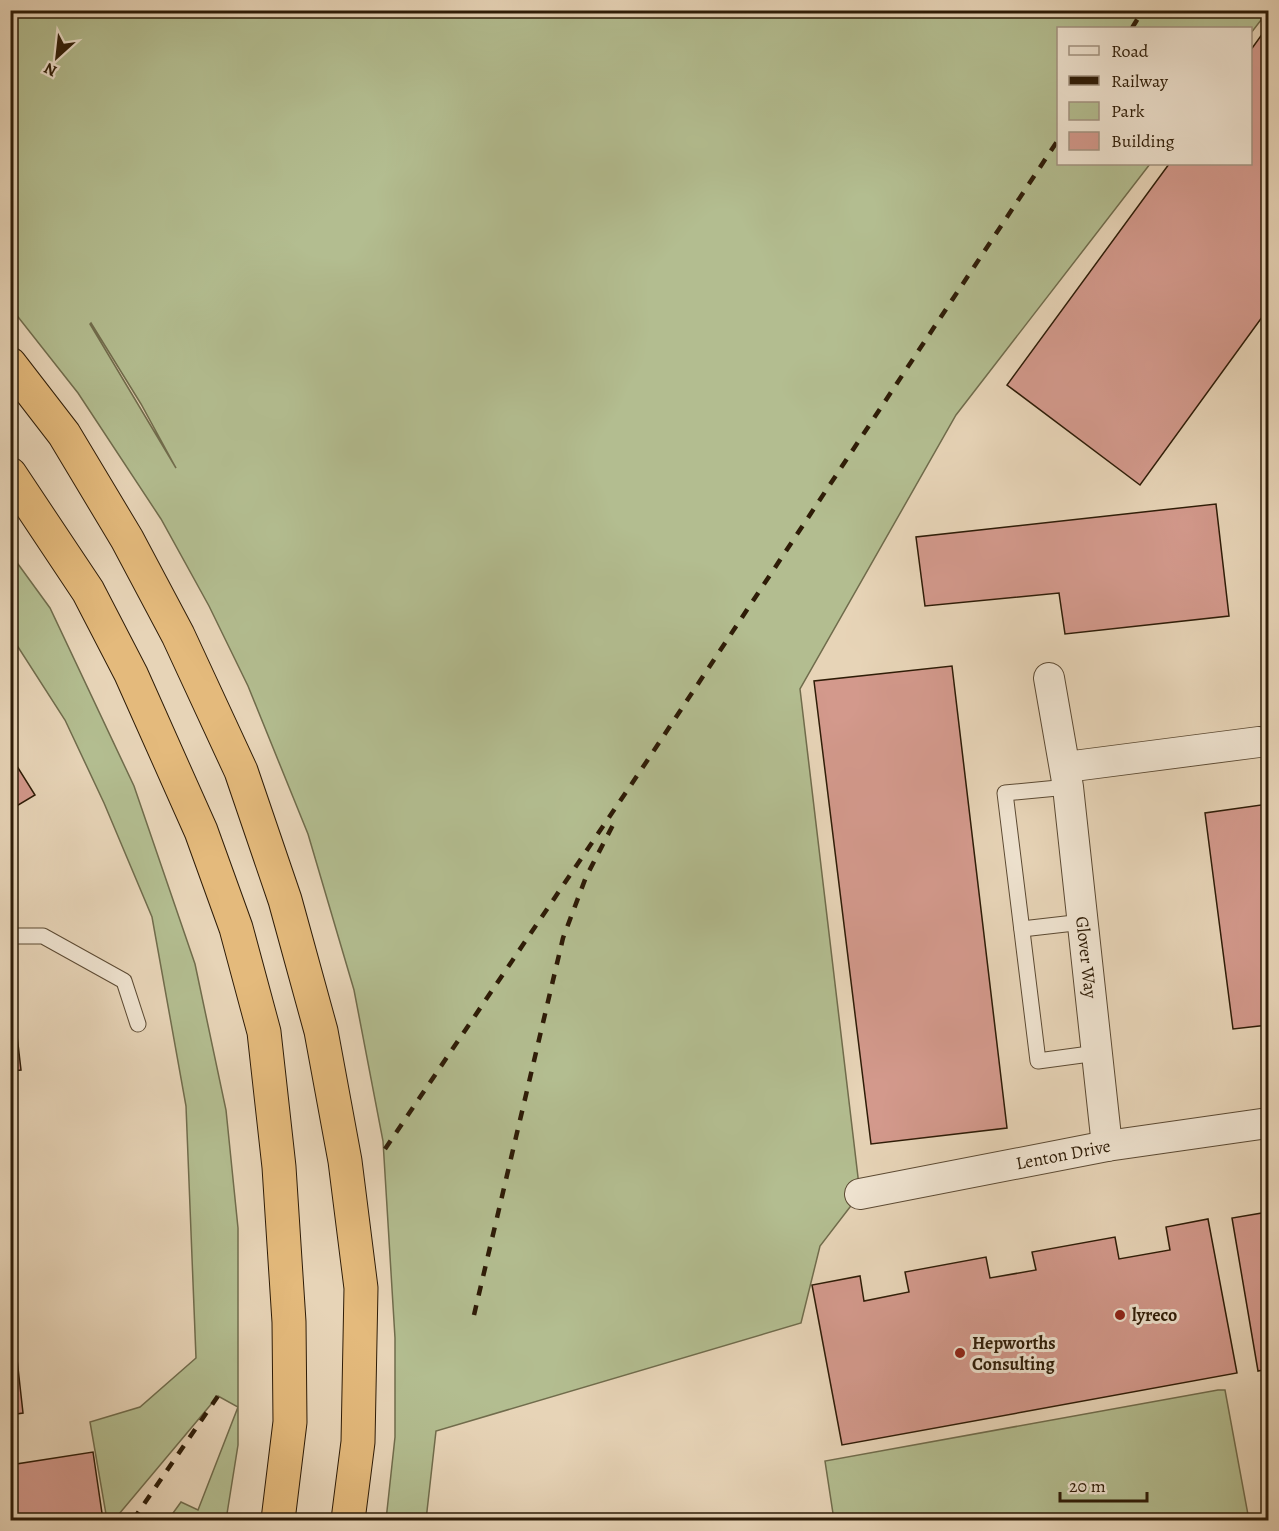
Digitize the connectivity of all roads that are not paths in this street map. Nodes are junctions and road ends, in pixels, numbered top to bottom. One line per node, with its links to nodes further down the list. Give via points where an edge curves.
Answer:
1 (10, 364): 15 (highway, via 64,434 178,635 242,771 285,900 321,1031 345,1161 361,1288 358,1442)
2 (10, 474): 14 (highway, via 88,591 130,674 205,841 236,928 264,1032 290,1322 290,1422)
3 (1049, 678): 5 (street, Glover Way)
4 (1259, 742): 5 (street)
5 (1067, 777): 6 (street, Glover Way); 7 (lane, via 1005,793)
6 (1083, 922): 7 (lane); 10 (street, Glover Way)
7 (1022, 929): 10 (lane, via 1038,1061)
8 (10, 936): 9 (lane, via 43,936 124,981)
9 (138, 1024)
10 (1097, 1053): 12 (street, Glover Way)
11 (1269, 1123): 12 (street, Lenton Drive)
12 (1107, 1146): 13 (street, Lenton Drive)
13 (860, 1194)
14 (278, 1521)
15 (348, 1521)

